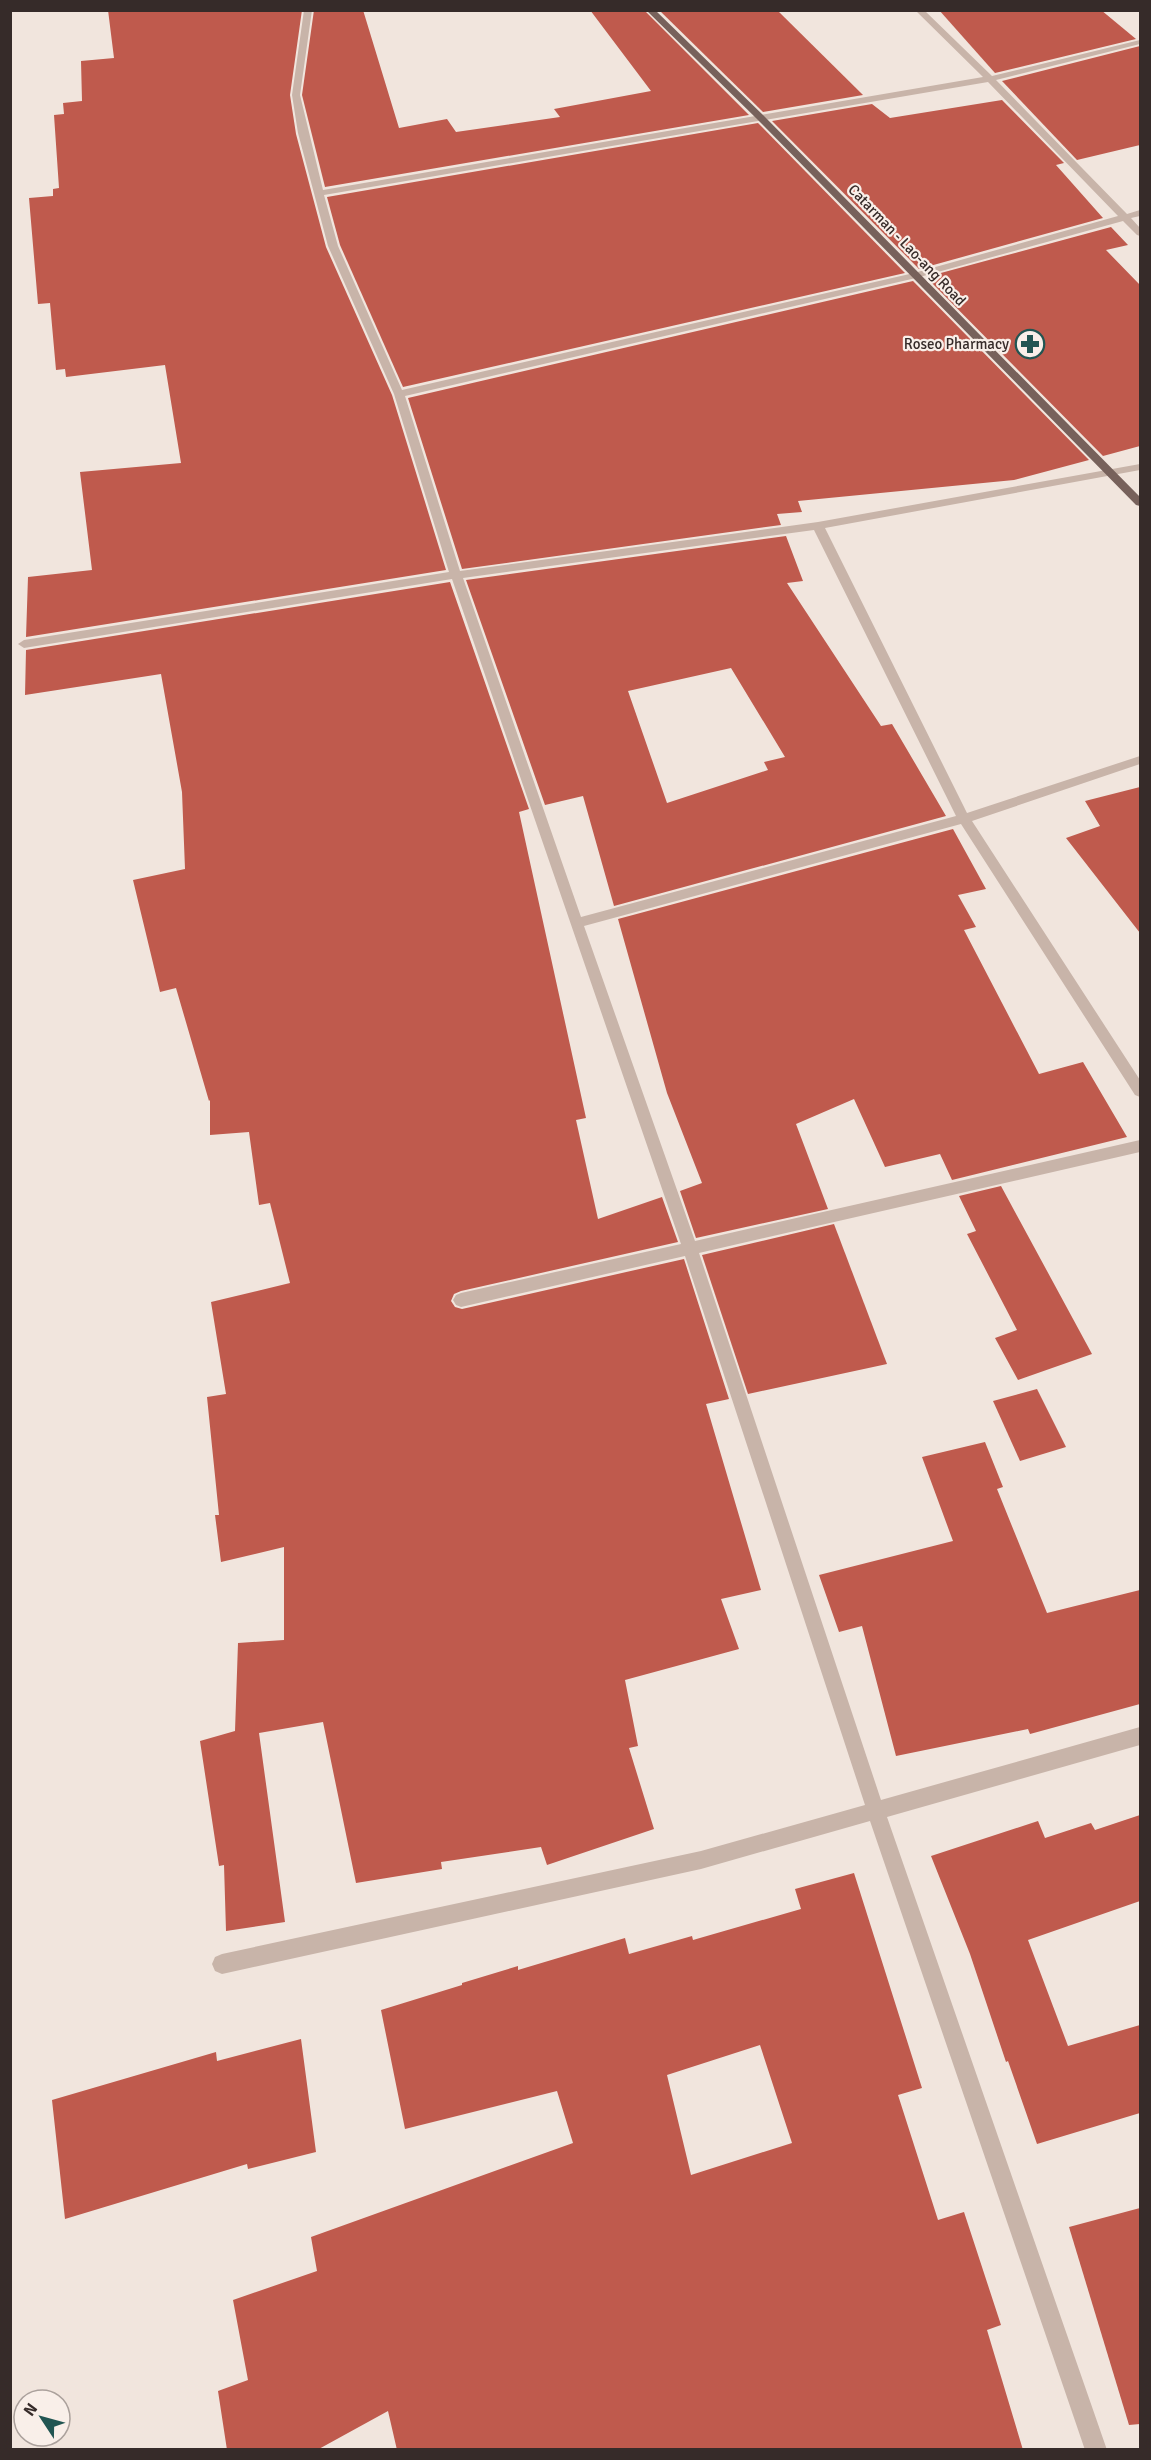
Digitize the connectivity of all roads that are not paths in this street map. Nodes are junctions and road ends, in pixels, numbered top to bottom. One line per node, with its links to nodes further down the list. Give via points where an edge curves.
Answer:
1 (308, 10): 7 (street, via 296,95)
2 (650, 10): 6 (main road, Catarman - Lao-ang Road)
3 (919, 10): 5 (street)
4 (1140, 42): 5 (street)
5 (990, 79): 6 (street); 9 (street)
6 (761, 117): 7 (street); 11 (main road, Catarman - Lao-ang Road)
7 (319, 193): 12 (street, via 333,246)
8 (1140, 213): 9 (street)
9 (1124, 217): 10 (street); 11 (street)
10 (1140, 233)
11 (916, 275): 12 (street); 14 (main road, Catarman - Lao-ang Road)
12 (399, 394): 17 (street)
13 (1140, 467): 14 (street)
14 (1109, 473): 15 (main road, Catarman - Lao-ang Road); 16 (street)
15 (1140, 503)
16 (818, 526): 17 (street); 20 (street)
17 (456, 575): 18 (street); 21 (street)
18 (24, 644)
19 (1140, 760): 20 (street)
20 (964, 819): 21 (street); 22 (street)
21 (576, 923): 24 (street)
22 (1140, 1091)
23 (1140, 1146): 24 (street)
24 (690, 1249): 25 (street); 27 (street)
25 (461, 1300)
26 (1140, 1736): 27 (street)
27 (876, 1812): 28 (street, via 701,1860); 29 (street)
28 (222, 1964)
29 (1096, 2450)

